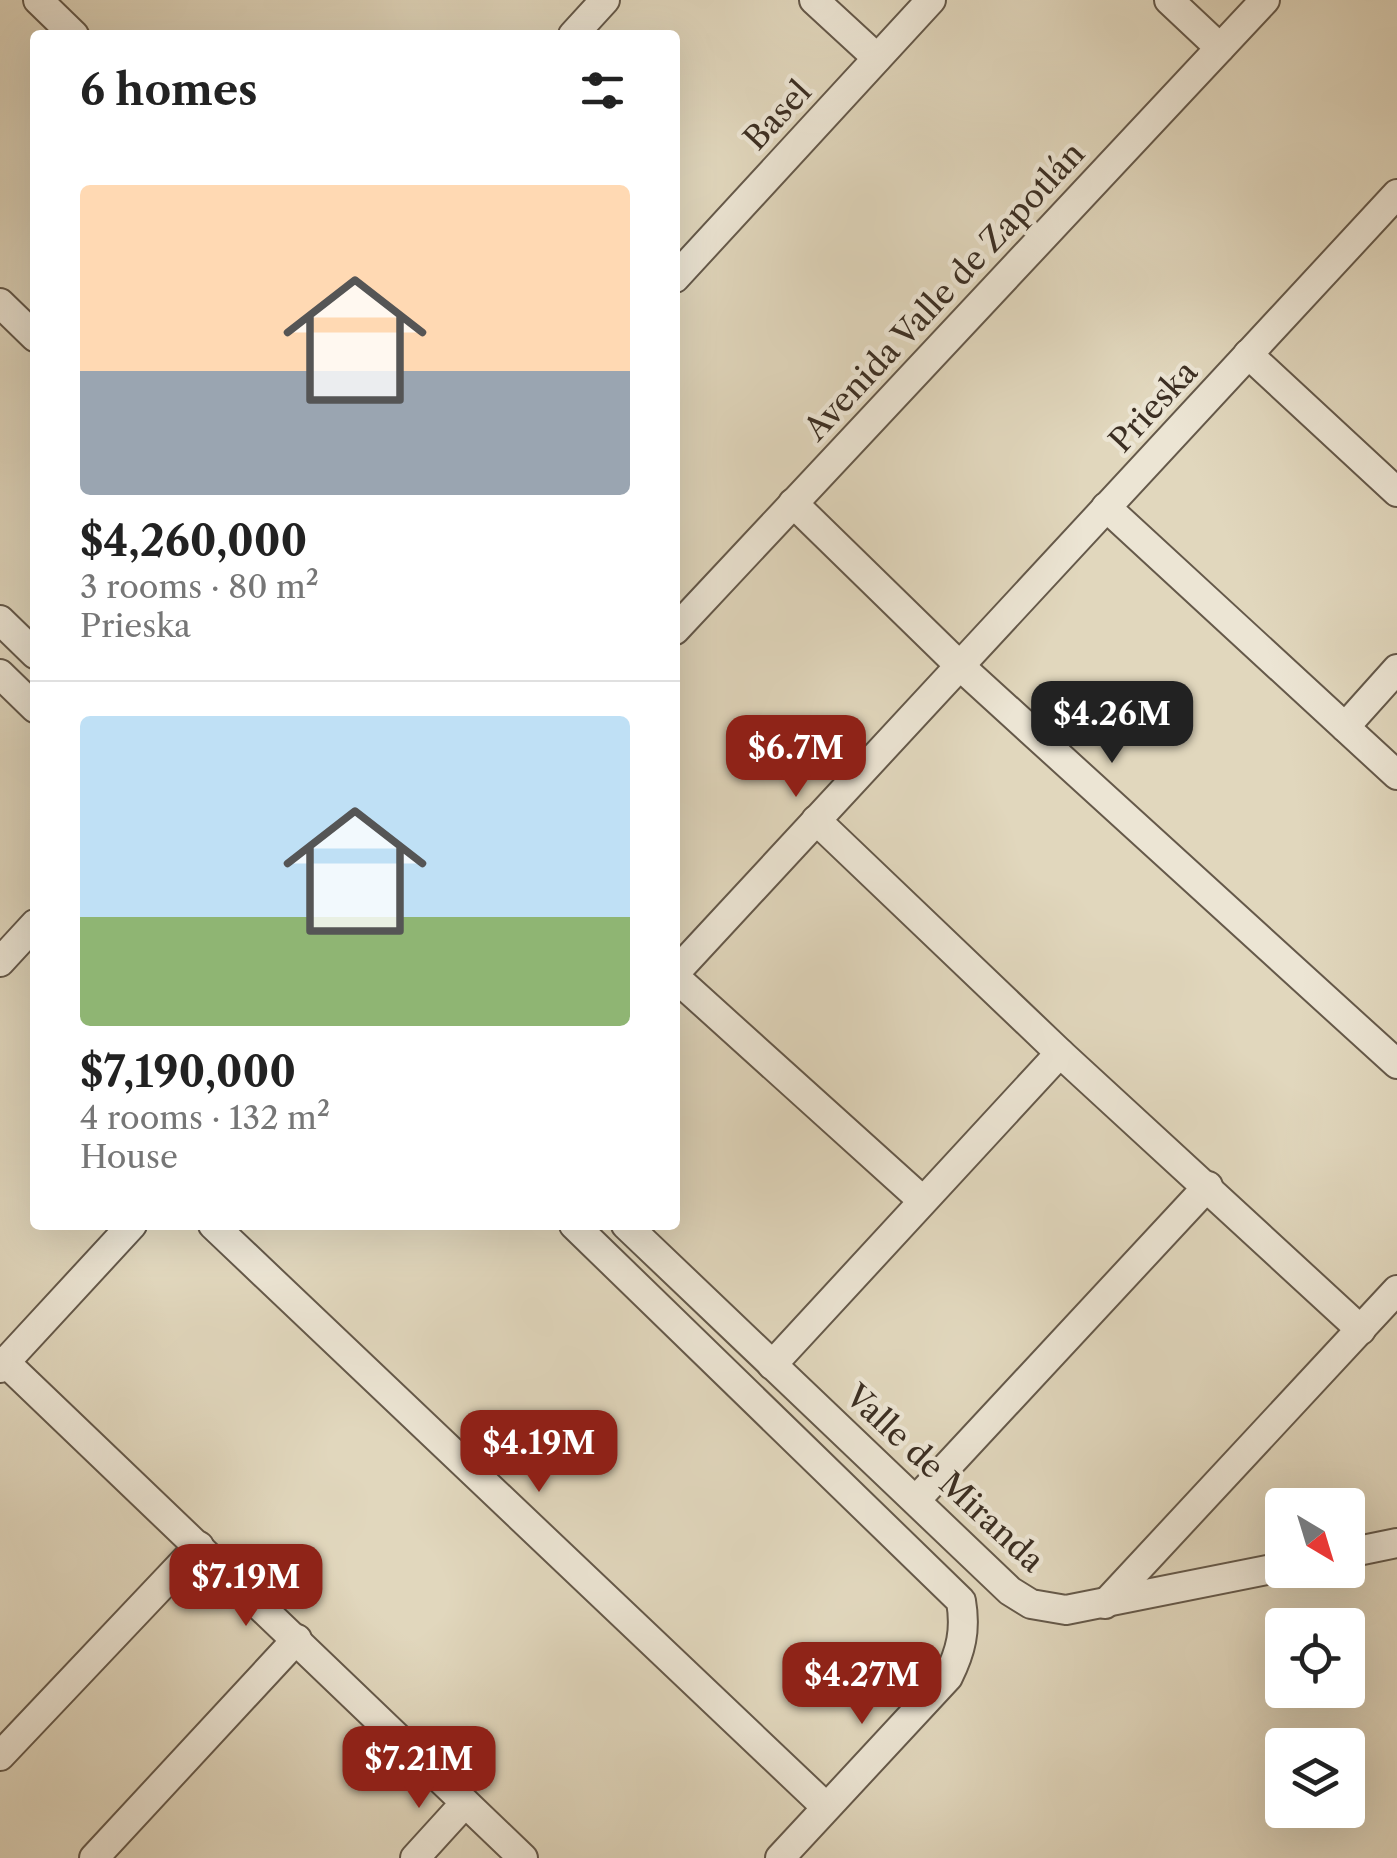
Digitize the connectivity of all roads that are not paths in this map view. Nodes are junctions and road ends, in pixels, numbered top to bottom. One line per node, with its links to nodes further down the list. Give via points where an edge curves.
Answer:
1 (38, 0): 7 (street)
2 (605, 0): 8 (street)
3 (814, 0): 10 (street)
4 (931, 0): 10 (street, Basel)
5 (1169, 0): 9 (street)
6 (1265, 0): 9 (street, Avenida Valle de Zapotlán)
7 (69, 30)
8 (578, 30)
9 (1220, 48): 17 (street, Avenida Valle de Zapotlán)
10 (878, 58): 12 (street, Basel)
11 (1394, 205): 15 (street, Prieska)
12 (680, 273)
13 (0, 304): 14 (street)
14 (30, 333)
15 (1248, 354): 16 (street); 18 (street, Prieska)
16 (1397, 492)
17 (793, 504): 20 (street, Avenida Valle de Zapotlán); 22 (street)
18 (1106, 508): 22 (street, Prieska); 26 (street)
19 (0, 620): 21 (street)
20 (680, 625)
21 (30, 649)
22 (960, 666): 28 (street, Prieska); 34 (street)
23 (1397, 669): 26 (street)
24 (0, 674): 25 (street)
25 (30, 703)
26 (1345, 727): 27 (street)
27 (1397, 774)
28 (816, 820): 31 (street, Prieska); 33 (street)
29 (30, 929): 30 (street)
30 (0, 962)
31 (680, 970)
32 (680, 980): 36 (street)
33 (1060, 1053): 35 (street); 36 (street)
34 (1397, 1064)
35 (1208, 1186): 42 (street); 45 (street)
36 (922, 1200): 44 (street)
37 (127, 1230): 43 (street)
38 (218, 1230): 54 (street)
39 (579, 1230): 54 (street, via 961,1601 965,1623 948,1677)
40 (631, 1230): 44 (street, Valle de Miranda)
41 (1397, 1290): 42 (street)
42 (1361, 1330): 50 (street)
43 (2, 1365): 47 (street)
44 (772, 1365): 45 (street, Valle de Miranda)
45 (916, 1500): 50 (street, Valle de Miranda, via 1031,1604 1066,1610)
46 (1397, 1543): 48 (street)
47 (200, 1546): 51 (street); 52 (street)
48 (1365, 1550)
49 (1265, 1571): 50 (street, Valle de Miranda)
50 (1105, 1604)
51 (297, 1639): 53 (street); 55 (street)
52 (0, 1756)
53 (465, 1803): 56 (street); 57 (street)
54 (826, 1807): 58 (street)
55 (94, 1858)
56 (415, 1858)
57 (523, 1858)
58 (780, 1858)

